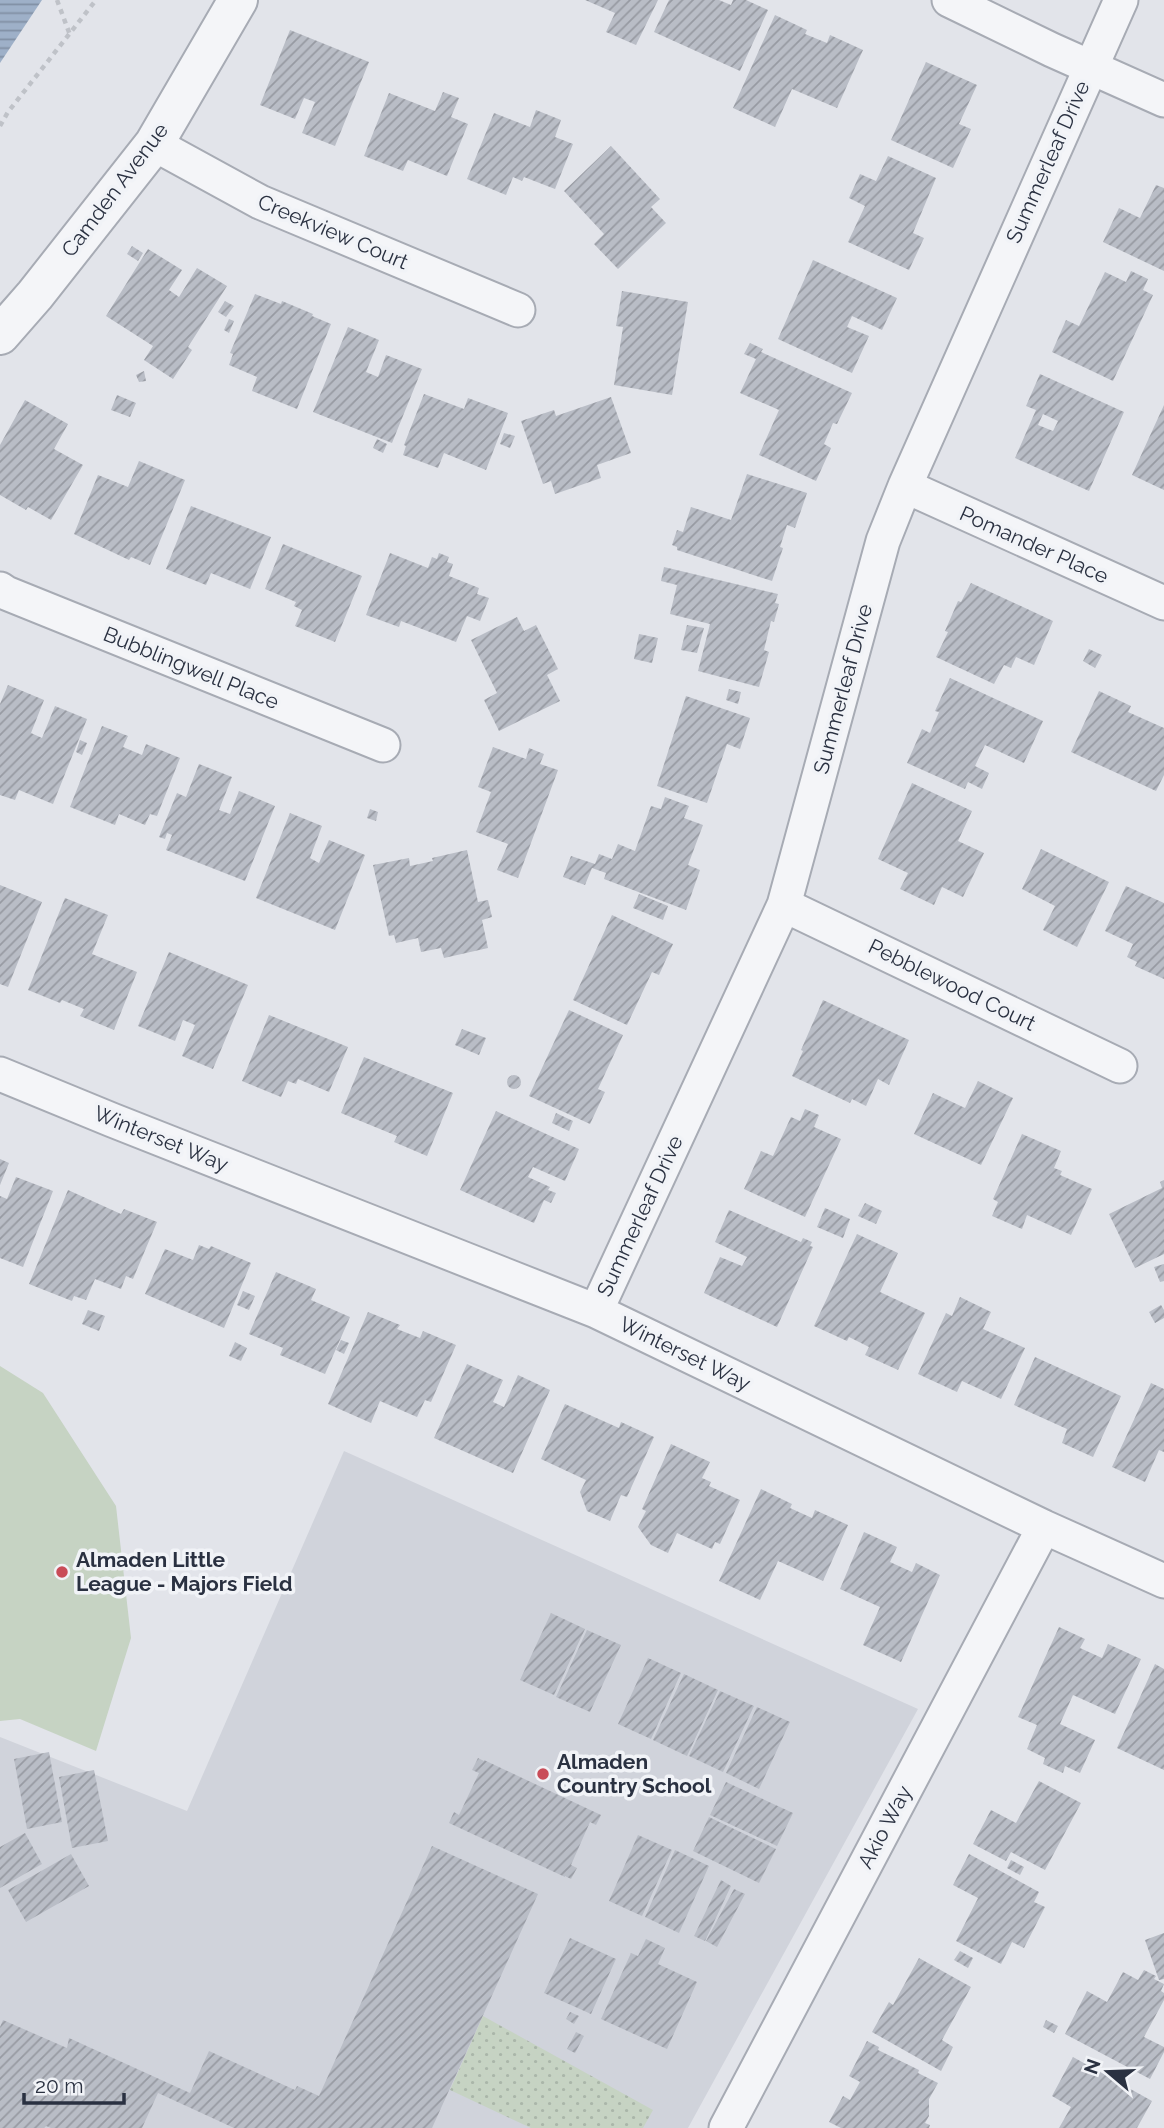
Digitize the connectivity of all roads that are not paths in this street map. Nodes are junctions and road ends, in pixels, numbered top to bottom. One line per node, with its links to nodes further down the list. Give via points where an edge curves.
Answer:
1 (238, 0): 6 (street, Camden Avenue)
2 (949, 0): 4 (street)
3 (1121, 0): 4 (street, Summerleaf Drive)
4 (1091, 66): 5 (street); 9 (street, Summerleaf Drive)
5 (1164, 100)
6 (154, 144): 7 (street, Creekview Court, via 260,202); 8 (street, Camden Avenue)
7 (518, 310)
8 (0, 335)
9 (905, 486): 11 (street, Pomander Place); 13 (street, Summerleaf Drive, via 883,541)
10 (0, 589): 12 (street, Bubblingwell Place)
11 (1164, 603)
12 (383, 745)
13 (784, 905): 14 (street, Pebblewood Court); 16 (street, Summerleaf Drive)
14 (1120, 1066)
15 (0, 1074): 16 (street, Winterset Way)
16 (596, 1311): 17 (street, Winterset Way)
17 (1044, 1527): 18 (street, Winterset Way); 19 (street, Akio Way)
18 (1164, 1581)
19 (726, 2128)

